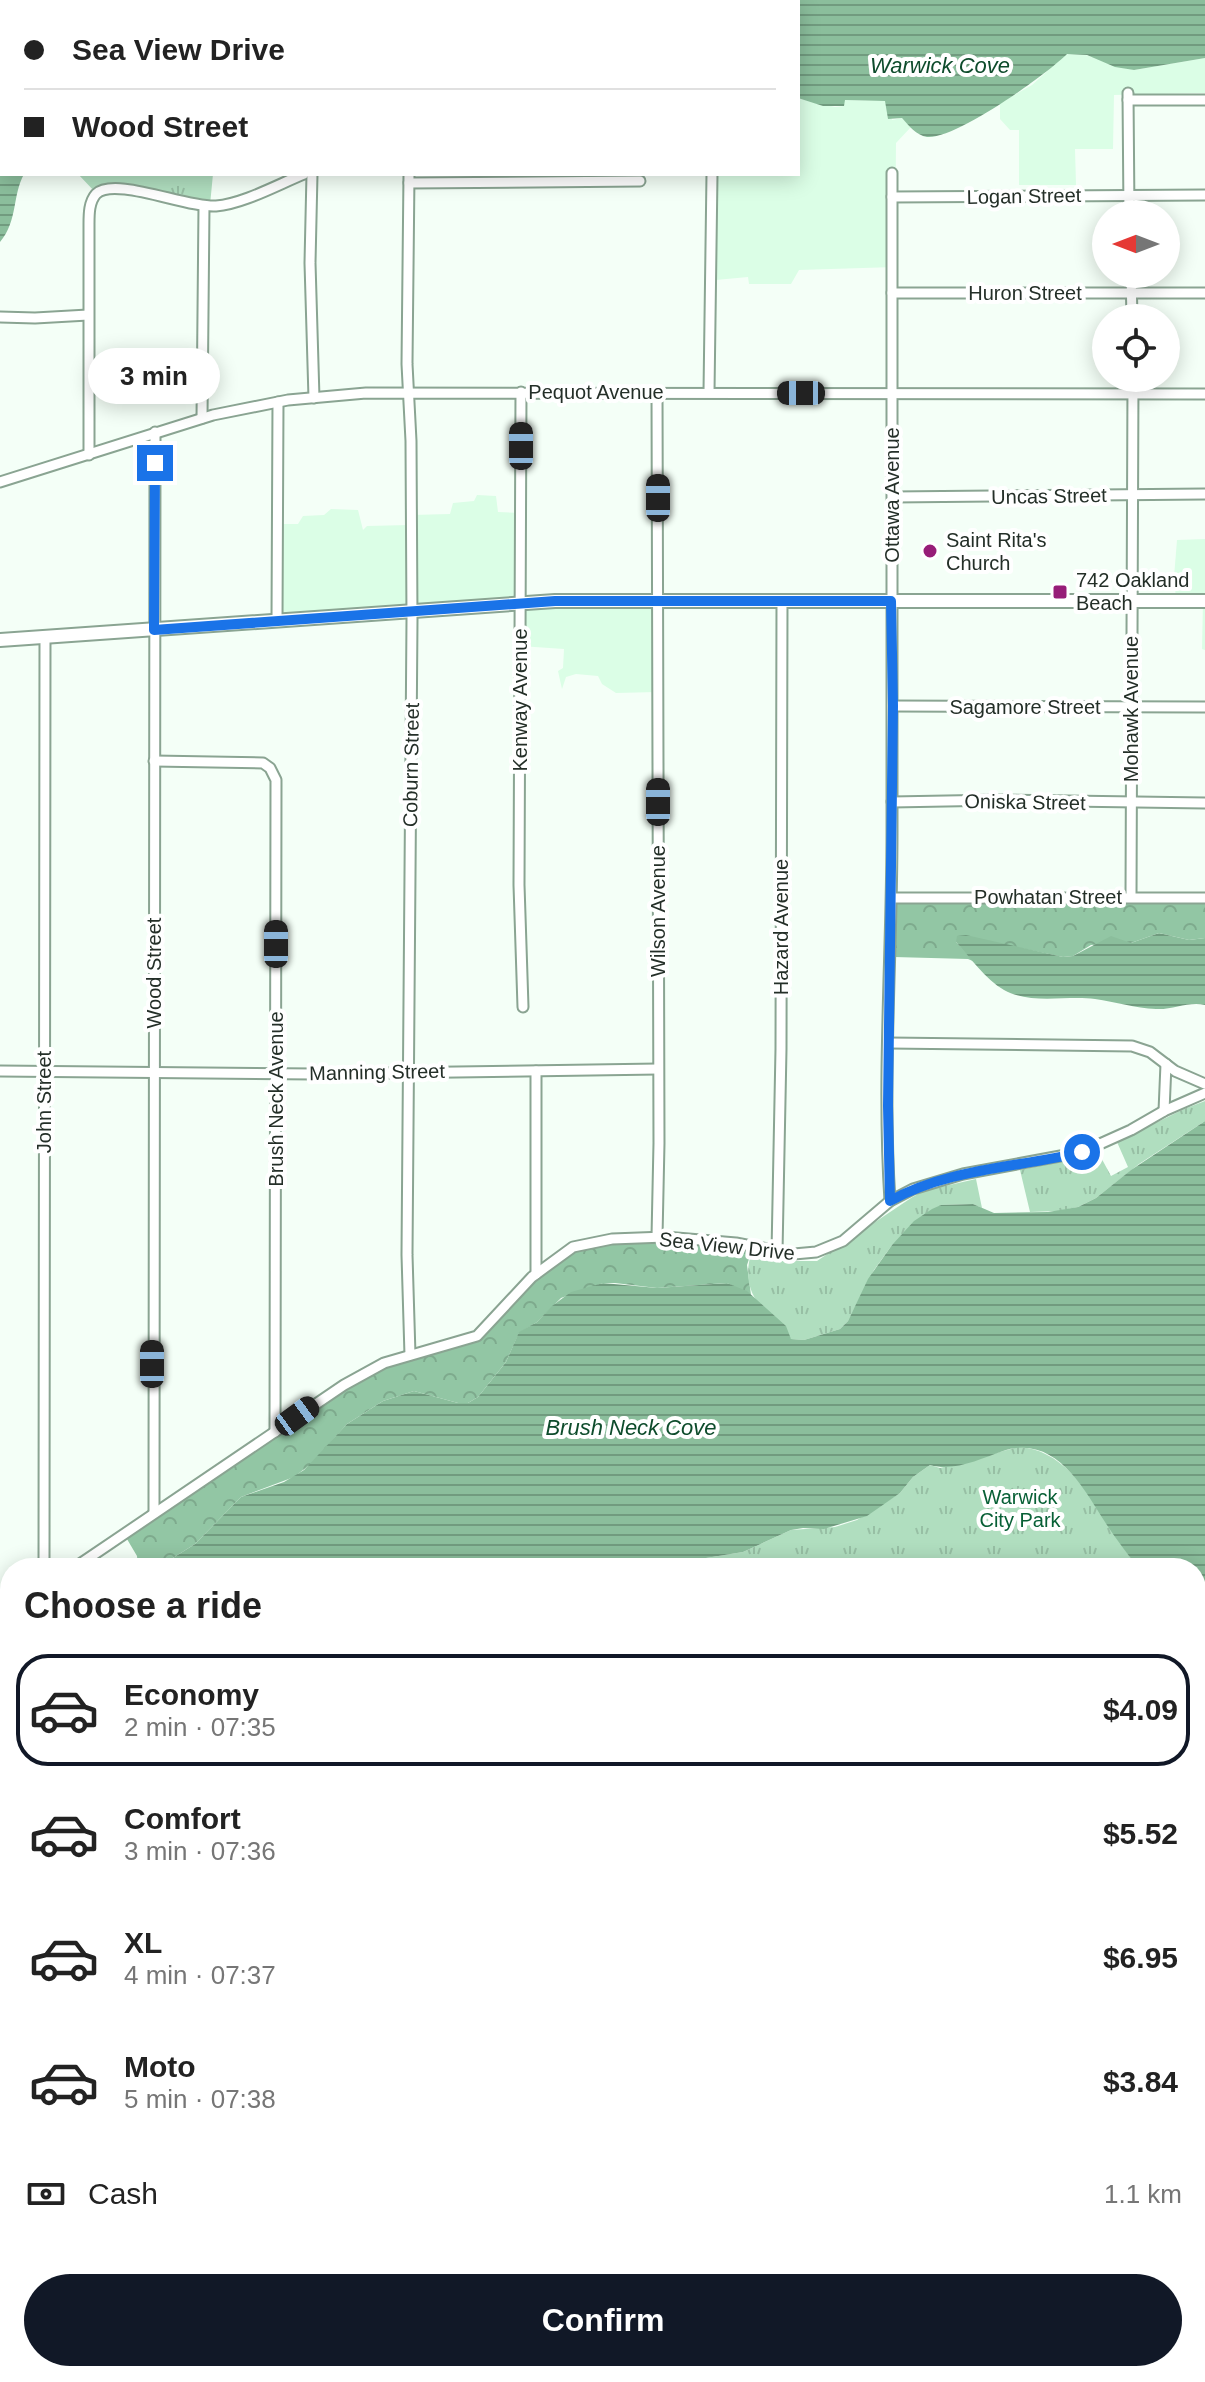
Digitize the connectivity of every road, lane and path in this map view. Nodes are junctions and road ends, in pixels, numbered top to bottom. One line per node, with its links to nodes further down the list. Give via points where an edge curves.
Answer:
1 (1205, 100): 8 (street, via 1128,97)
2 (892, 173): 10 (street, Ottawa Avenue)
3 (299, 176): 12 (street, via 225,205)
4 (312, 176): 27 (street)
5 (712, 176): 23 (street)
6 (409, 178): 7 (street); 20 (street, Coburn Street)
7 (640, 181)
8 (1128, 194): 9 (street, Logan Street); 10 (street, Logan Street); 11 (street)
9 (1205, 195)
10 (892, 197): 14 (street, Ottawa Avenue)
11 (1128, 200)
12 (204, 206): 18 (street, via 134,189 108,187 100,192 90,207); 29 (street)
13 (1131, 288): 15 (street)
14 (892, 293): 15 (street, Huron Street); 24 (street, Ottawa Avenue)
15 (1131, 293): 16 (street, Huron Street); 17 (street)
16 (1205, 293)
17 (1131, 304)
18 (88, 315): 19 (street); 31 (street)
19 (0, 317)
20 (410, 392): 21 (street, Pequot Avenue); 27 (street, Pequot Avenue); 42 (street, Coburn Street)
21 (521, 392): 22 (street, Pequot Avenue); 41 (street, Kenway Avenue)
22 (657, 392): 23 (street, Pequot Avenue); 36 (street, Wilson Avenue)
23 (709, 392): 24 (street, Pequot Avenue)
24 (892, 394): 25 (street, Pequot Avenue); 35 (street, Ottawa Avenue)
25 (1133, 394): 26 (street, Pequot Avenue); 34 (street, Mohawk Avenue)
26 (1205, 394)
27 (314, 398): 28 (street, Pequot Avenue)
28 (278, 402): 29 (street, Pequot Avenue); 43 (street)
29 (202, 418): 30 (street, Pequot Avenue)
30 (155, 432): 31 (street, Pequot Avenue); 44 (street, Wood Street)
31 (89, 455): 32 (street, Pequot Avenue)
32 (0, 482)
33 (1205, 494): 34 (street, Uncas Street)
34 (1132, 495): 35 (street, Uncas Street); 39 (street, Mohawk Avenue)
35 (893, 497): 38 (street, Ottawa Avenue)
36 (658, 601): 37 (street); 41 (street); 60 (street, Wilson Avenue)
37 (782, 601): 38 (street); 72 (street, Hazard Avenue)
38 (891, 601): 39 (street); 47 (street, Ottawa Avenue)
39 (1131, 601): 40 (street); 48 (street, Mohawk Avenue)
40 (1205, 601)
41 (520, 603): 42 (street); 57 (street, Kenway Avenue)
42 (412, 611): 43 (street); 62 (street, Coburn Street)
43 (277, 620): 44 (street)
44 (154, 630): 45 (street); 50 (street, Wood Street)
45 (45, 637): 46 (street); 64 (street, John Street)
46 (0, 640)
47 (893, 706): 48 (street, Sagamore Street); 51 (street, Ottawa Avenue)
48 (1130, 707): 49 (street, Sagamore Street); 52 (street, Mohawk Avenue)
49 (1205, 707)
50 (154, 761): 65 (street, Wood Street); 66 (street, Brush Neck Avenue, via 250,762 270,768 277,787)
51 (892, 802): 52 (street, Oniska Street); 55 (street, Ottawa Avenue)
52 (1131, 802): 53 (street, Oniska Street); 54 (street, Mohawk Avenue)
53 (1205, 803)
54 (1131, 896): 55 (street, Powhatan Street); 56 (street, Powhatan Street)
55 (892, 898): 58 (street, Ottawa Avenue)
56 (1205, 898)
57 (523, 1007)
58 (889, 1043): 59 (street, via 1119,1045 1150,1052); 70 (street, Ottawa Avenue)
59 (1166, 1064): 67 (street); 69 (street)
60 (658, 1069): 63 (street, Manning Street); 71 (street, Wilson Avenue)
61 (0, 1071): 64 (street, Manning Street)
62 (408, 1071): 63 (street, Manning Street); 66 (street, Manning Street); 74 (street, Coburn Street)
63 (536, 1071): 73 (street)
64 (44, 1072): 65 (street, Manning Street); 77 (street, John Street)
65 (154, 1073): 66 (street, Manning Street); 76 (street, Wood Street)
66 (276, 1074): 75 (street, Brush Neck Avenue)
67 (1205, 1084)
68 (1205, 1093): 69 (street, Sea View Drive)
69 (1164, 1111): 70 (street, Sea View Drive, via 1082,1152 947,1178)
70 (890, 1201): 72 (street, Sea View Drive, via 831,1247 801,1254)
71 (657, 1237): 72 (street, Sea View Drive); 73 (street, Sea View Drive, via 573,1247)
72 (777, 1252)
73 (536, 1274): 74 (street, Sea View Drive, via 477,1336)
74 (410, 1355): 75 (street, Sea View Drive, via 365,1373)
75 (275, 1432): 76 (street, Sea View Drive)
76 (154, 1513): 78 (street, Sea View Drive)
77 (44, 1558)
78 (89, 1558)

